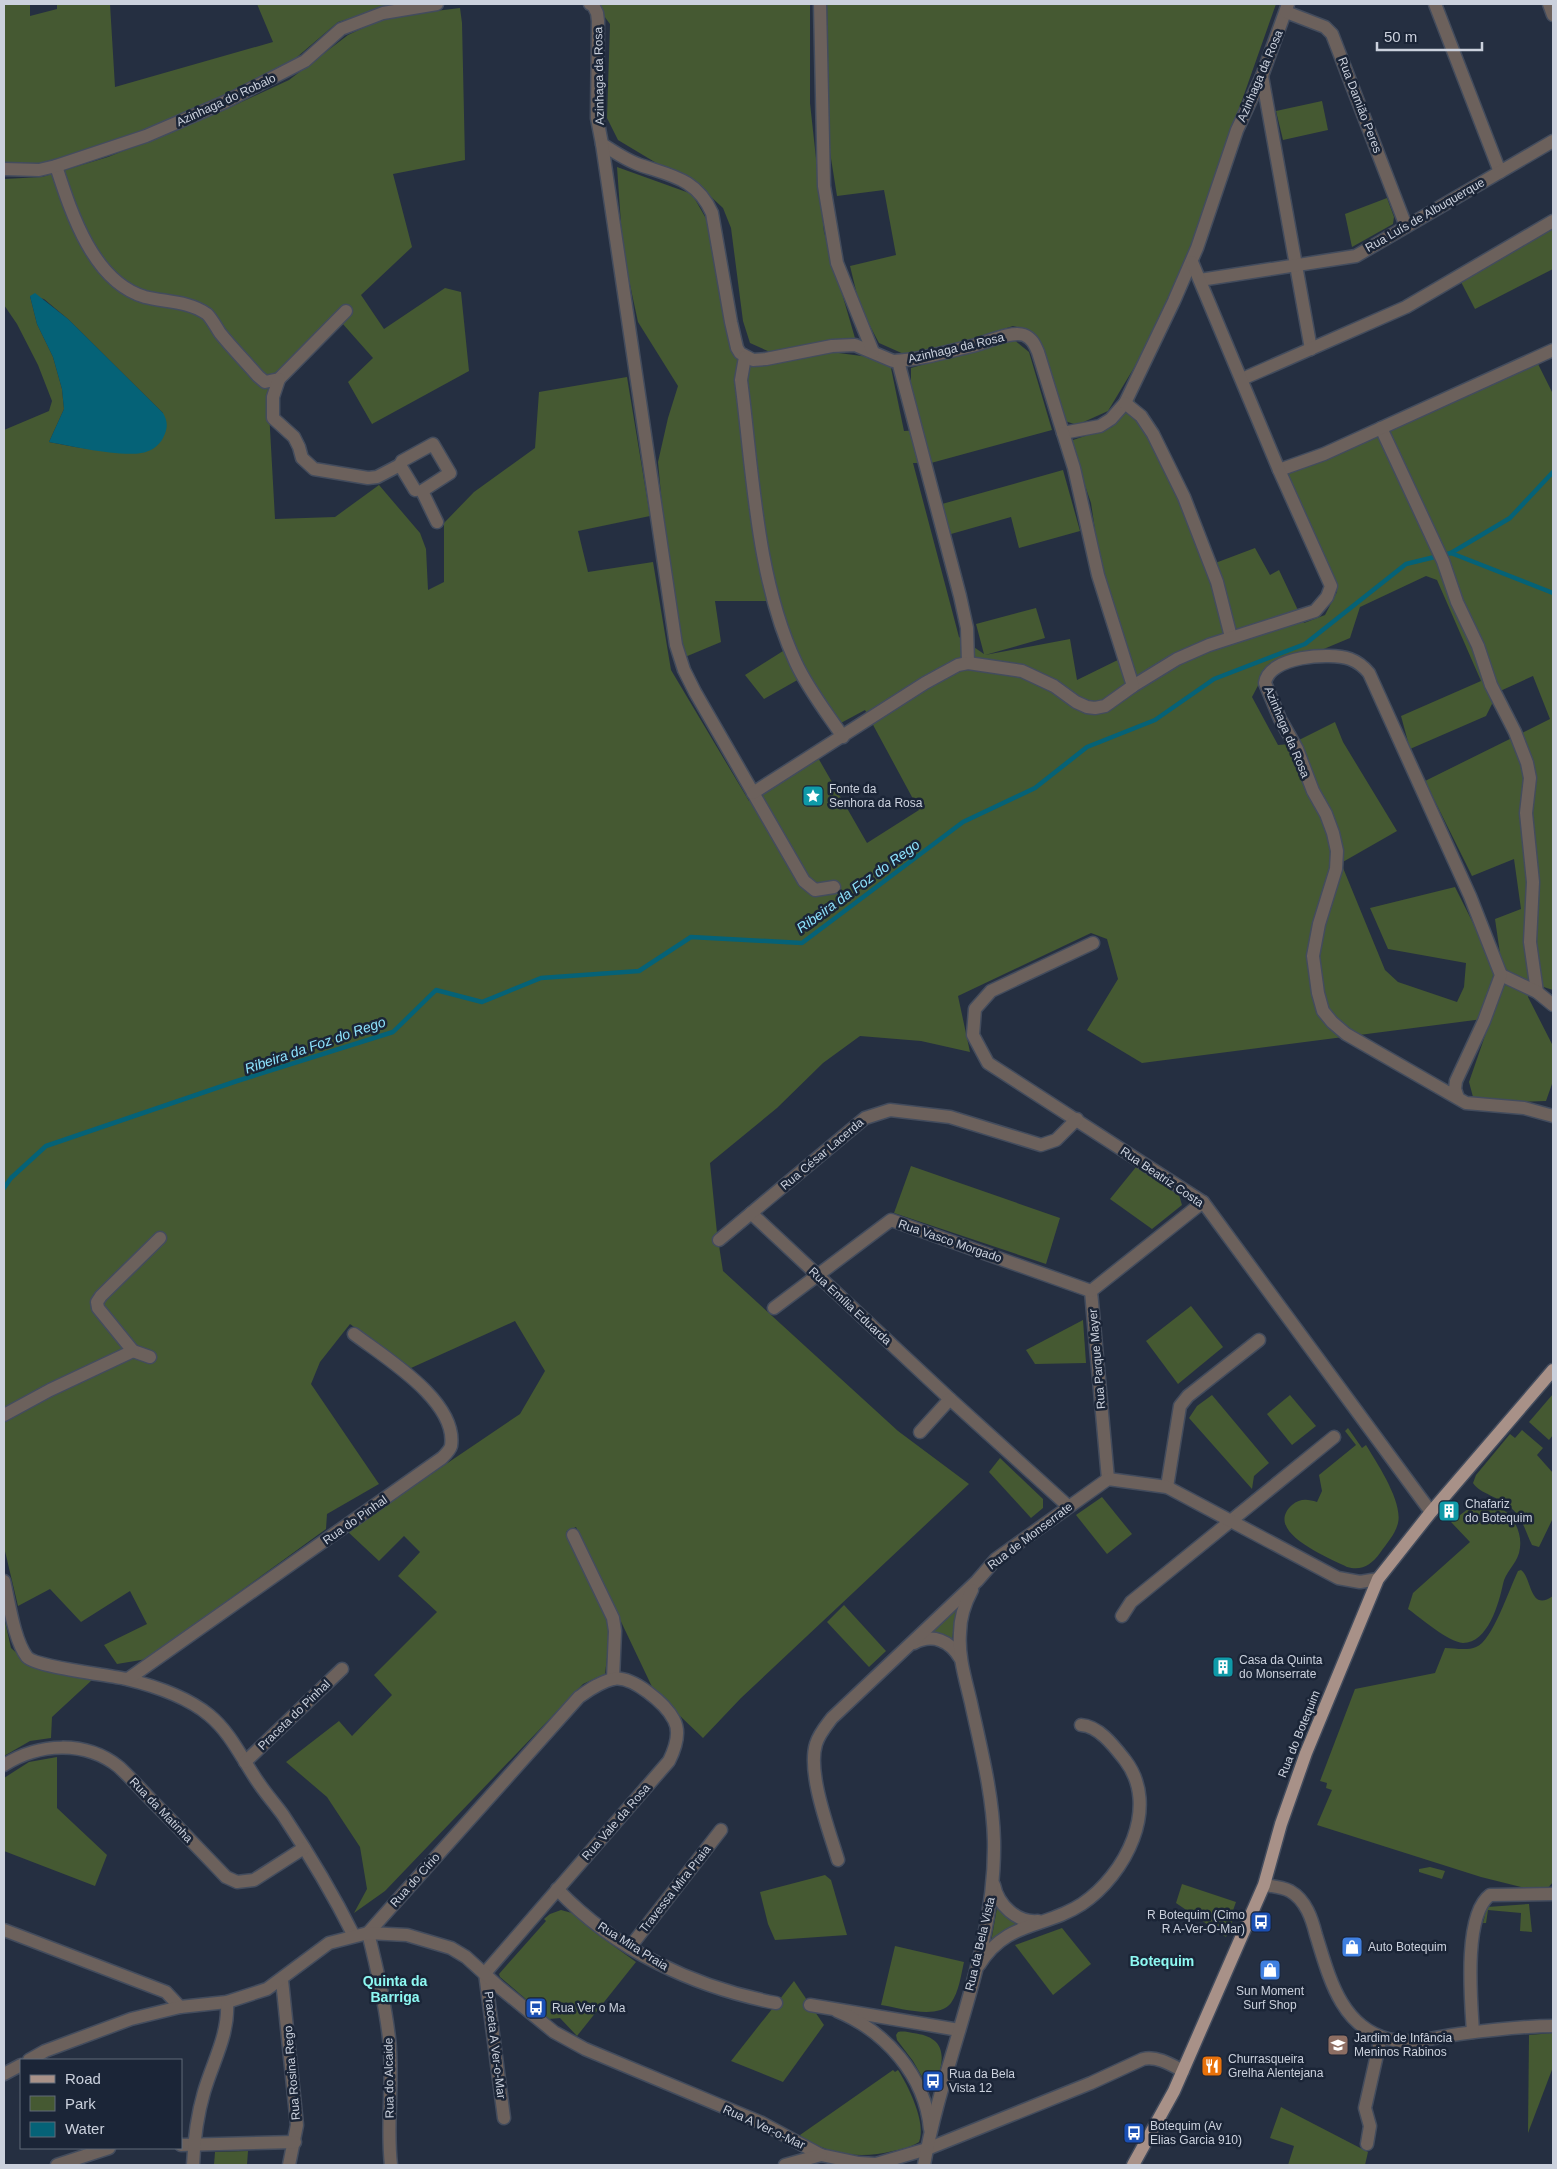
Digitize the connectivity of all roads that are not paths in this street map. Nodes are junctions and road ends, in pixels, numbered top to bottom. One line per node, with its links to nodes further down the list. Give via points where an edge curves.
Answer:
1 (437, 4): 11 (street, Azinhaga do Robalo, via 383,13 341,29 305,62 234,98 146,136)
2 (590, 4): 10 (street, Azinhaga da Rosa, via 597,12 597,118)
3 (820, 4): 22 (street, via 824,186 837,263)
4 (1435, 4): 13 (street)
5 (1549, 4): 7 (street)
6 (1287, 8): 8 (street, Azinhaga da Rosa); 15 (street, Rua Damião Peres, via 1326,27 1332,34)
7 (1553, 15)
8 (1262, 76): 16 (street, Azinhaga da Rosa, via 1237,130); 17 (street)
9 (1553, 141): 13 (street, Rua Luís de Albuquerque)
10 (602, 144): 23 (street, Azinhaga da Rosa, via 622,157 678,178 695,188 706,201 718,241 734,339); 38 (street, via 676,645 695,692)
11 (56, 166): 12 (street, Azinhaga do Robalo, via 39,170); 25 (street, via 80,229 96,260 111,278 126,290 188,306 208,315 258,376 265,382)
12 (4, 169)
13 (1500, 172): 15 (street, Rua Luís de Albuquerque)
14 (1553, 221): 20 (street, via 1423,298)
15 (1406, 226): 17 (street, Rua Luís de Albuquerque, via 1356,256)
16 (1192, 262): 18 (street); 27 (street, Azinhaga da Rosa)
17 (1296, 264): 18 (street, Rua Luís de Albuquerque); 20 (street)
18 (1200, 280): 26 (street)
19 (346, 311): 25 (street)
20 (1311, 349): 26 (street)
21 (1553, 350): 28 (street)
22 (873, 352): 23 (street, Azinhaga da Rosa, via 856,345 832,346 766,359); 24 (street, Azinhaga da Rosa)
23 (745, 357): 37 (street, via 741,380 759,522 774,598 797,665)
24 (898, 361): 29 (street, Azinhaga da Rosa, via 1016,333 1025,335 1033,341 1038,352); 35 (street, via 960,596)
25 (279, 379): 30 (street, via 273,397 273,418 294,437 302,458 314,469 368,478)
26 (1242, 379): 31 (street)
27 (1125, 402): 29 (street, Azinhaga da Rosa, via 1111,419 1100,426); 34 (street, via 1141,416 1153,434 1184,497 1215,574)
28 (1381, 428): 31 (street); 42 (street, via 1442,561 1456,602 1527,763 1530,778 1526,812 1533,882 1530,942)
29 (1062, 433): 36 (street, via 1074,468 1098,575)
30 (400, 465): 32 (street); 33 (street, via 433,444 450,473 422,491)
31 (1279, 470): 34 (street, via 1329,579 1330,592 1315,612)
32 (415, 490)
33 (437, 522)
34 (1231, 637): 36 (street, via 1177,659)
35 (968, 662): 36 (street, via 1022,671 1087,707 1104,706); 37 (street, via 925,683)
36 (1132, 686)
37 (842, 737): 38 (street)
38 (753, 793): 39 (street, via 804,881 815,890)
39 (834, 887)
40 (1093, 944): 46 (street, Rua Beatriz Costa, via 991,991 975,1009 973,1035 988,1063)
41 (1501, 975): 42 (street); 44 (street, via 1456,1081); 44 (street, Azinhaga da Rosa, via 1470,896 1369,673 1356,663 1337,656 1305,657 1278,666 1266,678 1266,683 1326,814 1337,851 1336,869 1313,956 1323,1011 1346,1034)
42 (1537, 992): 43 (street)
43 (1553, 1005)
44 (1458, 1098): 45 (street, Azinhaga da Rosa, via 1466,1103 1524,1108)
45 (1553, 1116)
46 (1077, 1119): 47 (street, Rua Beatriz Costa); 48 (street, Rua César Lacerda, via 1056,1140 1041,1145 950,1117 896,1111 875,1113)
47 (1203, 1202): 52 (street, Rua Parque Mayer); 66 (street, Rua Beatriz Costa)
48 (751, 1213): 50 (street, Rua César Lacerda); 51 (street, Rua Emília Eduarda)
49 (160, 1238): 56 (street, via 97,1302 98,1308)
50 (719, 1240)
51 (817, 1275): 52 (street, Rua Vasco Morgado, via 890,1220); 53 (street, Rua Vasco Morgado); 59 (street, Rua Emília Eduarda)
52 (1091, 1291): 63 (street, Rua Parque Mayer)
53 (774, 1308)
54 (354, 1334): 77 (street, Rua do Pinhal, via 417,1383 437,1403 448,1425 450,1447 442,1458)
55 (1259, 1340): 64 (street, via 1188,1396 1180,1406)
56 (133, 1351): 57 (street); 60 (street)
57 (150, 1357)
58 (1553, 1370): 66 (main road, Rua do Botequim)
59 (950, 1399): 61 (street); 65 (street, Rua Emília Eduarda)
60 (4, 1415)
61 (920, 1432)
62 (1334, 1437): 67 (street)
63 (1108, 1479): 64 (street); 65 (street, Rua de Monserrate)
64 (1167, 1487): 67 (street)
65 (1068, 1506): 71 (street, Rua de Monserrate, via 996,1559)
66 (1431, 1512): 69 (main road, Rua do Botequim)
67 (1230, 1520): 69 (street, via 1338,1578 1360,1582); 72 (street, via 1130,1602)
68 (573, 1535): 76 (street, via 614,1618)
69 (1378, 1580): 85 (main road, Rua do Botequim, via 1299,1771)
70 (4, 1581): 77 (street, via 20,1643 28,1658 44,1665)
71 (977, 1581): 73 (street, Rua de Monserrate); 74 (street, Rua da Bela Vista, via 961,1621)
72 (1122, 1616)
73 (910, 1645): 74 (street, via 930,1638 940,1640 956,1651); 83 (street, Rua de Monserrate, via 832,1718 816,1743 814,1774)
74 (962, 1660): 84 (street, Rua da Bela Vista, via 991,1807)
75 (342, 1669): 79 (street, Praceta do Pinhal)
76 (614, 1679): 86 (street, Rua Vale da Rosa, via 632,1682 665,1708 675,1721 678,1734 675,1749 669,1761); 90 (street, Rua do Círio, via 579,1697)
77 (128, 1680): 79 (street, via 169,1692 198,1707 221,1726)
78 (1081, 1726): 88 (street, via 1088,1726 1102,1735 1130,1766 1139,1790 1139,1816 1129,1848 1110,1877 1081,1904)
79 (245, 1762): 82 (street)
80 (4, 1765): 82 (street, Rua da Matinha, via 25,1753 49,1747 79,1749 108,1760 127,1775 226,1878 237,1882 254,1880)
81 (721, 1830): 92 (street, Travessa Mira Praia)
82 (304, 1848): 91 (street)
83 (838, 1860)
84 (993, 1874): 88 (street, via 999,1898 1011,1912 1025,1920); 94 (street, Rua da Bela Vista, via 989,1913)
85 (1264, 1885): 104 (street, via 1291,1892 1301,1900 1311,1918 1341,2002 1358,2024); 107 (main road, Rua do Botequim)
86 (558, 1889): 92 (street, Rua Mira Praia, via 591,1920); 93 (street, Rua Vale da Rosa)
87 (1553, 1894): 103 (street, via 1490,1894 1480,1905 1471,1952)
88 (1046, 1920): 94 (street, via 1006,1936 984,1958)
89 (4, 1930): 99 (street, via 166,1992)
90 (368, 1933): 91 (street); 93 (street, Rua A Ver-o-Mar, via 407,1935 428,1940 451,1948); 120 (street, Rua do Alcaide, via 389,2039)
91 (354, 1936): 95 (street, via 329,1943)
92 (630, 1947): 97 (street, Rua Mira Praia, via 689,1979)
93 (485, 1973): 109 (street, Praceta A Ver-o-Mar); 116 (street, Rua A Ver-o-Mar, via 554,2032 585,2049 762,2123)
94 (974, 1978): 102 (street, Rua da Bela Vista)
95 (282, 1980): 96 (street, via 267,1989); 111 (street, Rua Rosina Rego, via 297,2125)
96 (227, 2002): 99 (street); 113 (street, via 224,2036)
97 (776, 2003)
98 (810, 2005): 100 (street)
99 (180, 2007): 105 (street, via 131,2019)
100 (837, 2011): 102 (street); 110 (street, via 871,2029 903,2062 925,2101)
101 (1553, 2026): 103 (street)
102 (958, 2030): 110 (street, Rua da Bela Vista)
103 (1473, 2032): 104 (street, via 1413,2040)
104 (1381, 2037): 112 (street, via 1365,2108 1370,2126)
105 (31, 2059)
106 (20, 2066): 108 (street)
107 (1183, 2071): 114 (street, Rua A Ver-o-Mar, via 1158,2059 1143,2059); 124 (main road, Rua do Botequim)
108 (4, 2074)
109 (504, 2118)
110 (930, 2135): 114 (street, Rua da Bela Vista)
111 (294, 2142): 113 (street); 119 (street, Rua Rosina Rego)
112 (1367, 2144)
113 (188, 2145): 118 (street)
114 (927, 2148): 122 (street, Rua A Ver-o-Mar); 123 (street, Rua da Bela Vista)
115 (106, 2149): 117 (street)
116 (821, 2155): 121 (street); 122 (street, Rua A Ver-o-Mar)
117 (57, 2165)
118 (193, 2165)
119 (289, 2165)
120 (391, 2165)
121 (786, 2165)
122 (876, 2165)
123 (924, 2165)
124 (1134, 2165)

